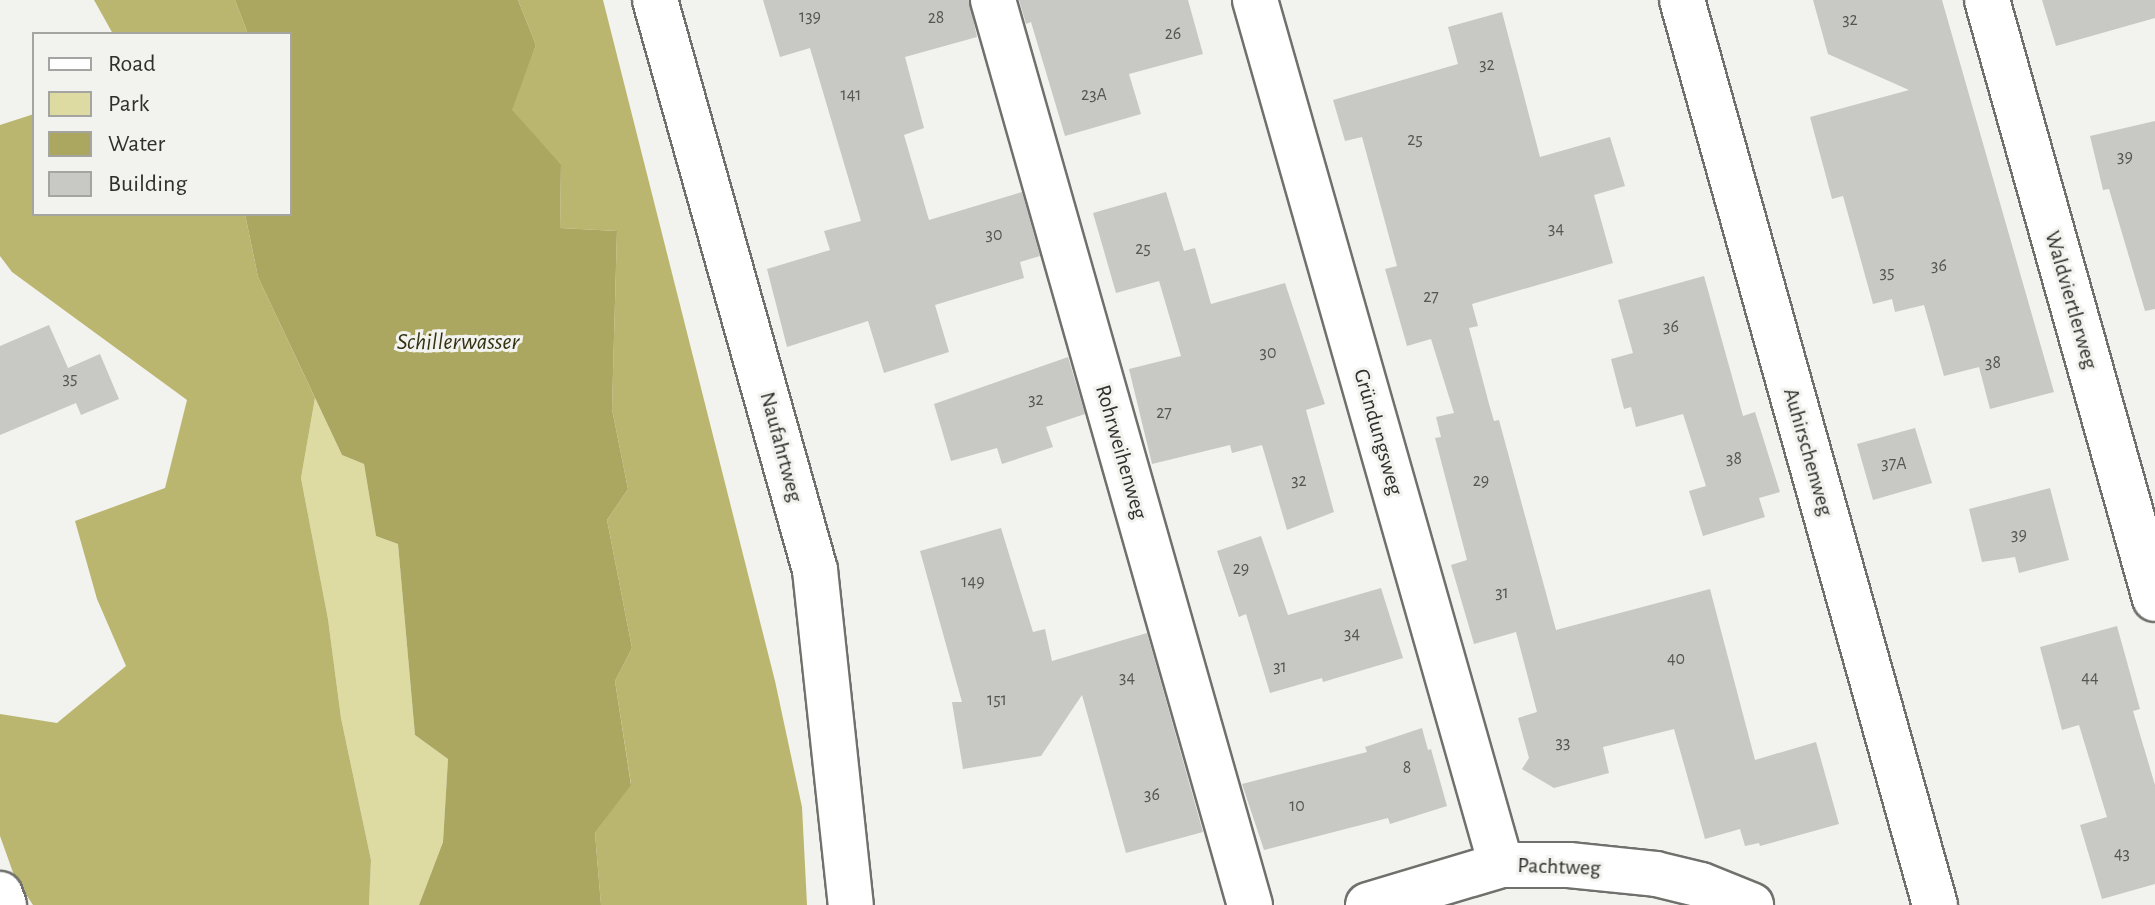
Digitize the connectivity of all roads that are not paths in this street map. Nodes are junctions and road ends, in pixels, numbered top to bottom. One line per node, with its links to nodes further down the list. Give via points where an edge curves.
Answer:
1 (655, 0): 10 (street, Naufahrtweg, via 815,570)
2 (993, 0): 11 (street, Rohrweihenweg)
3 (1255, 0): 7 (street, Gründungsweg)
4 (1682, 0): 14 (street, Auhirschenweg)
5 (1987, 0): 6 (street, Waldviertlerweg)
6 (2155, 599)
7 (1501, 865): 12 (street, Pachtweg); 13 (street, Pachtweg, via 1656,874)
8 (0, 894): 9 (street)
9 (4, 905)
10 (851, 905)
11 (1250, 905)
12 (1368, 905)
13 (1751, 905)
14 (1935, 905)

